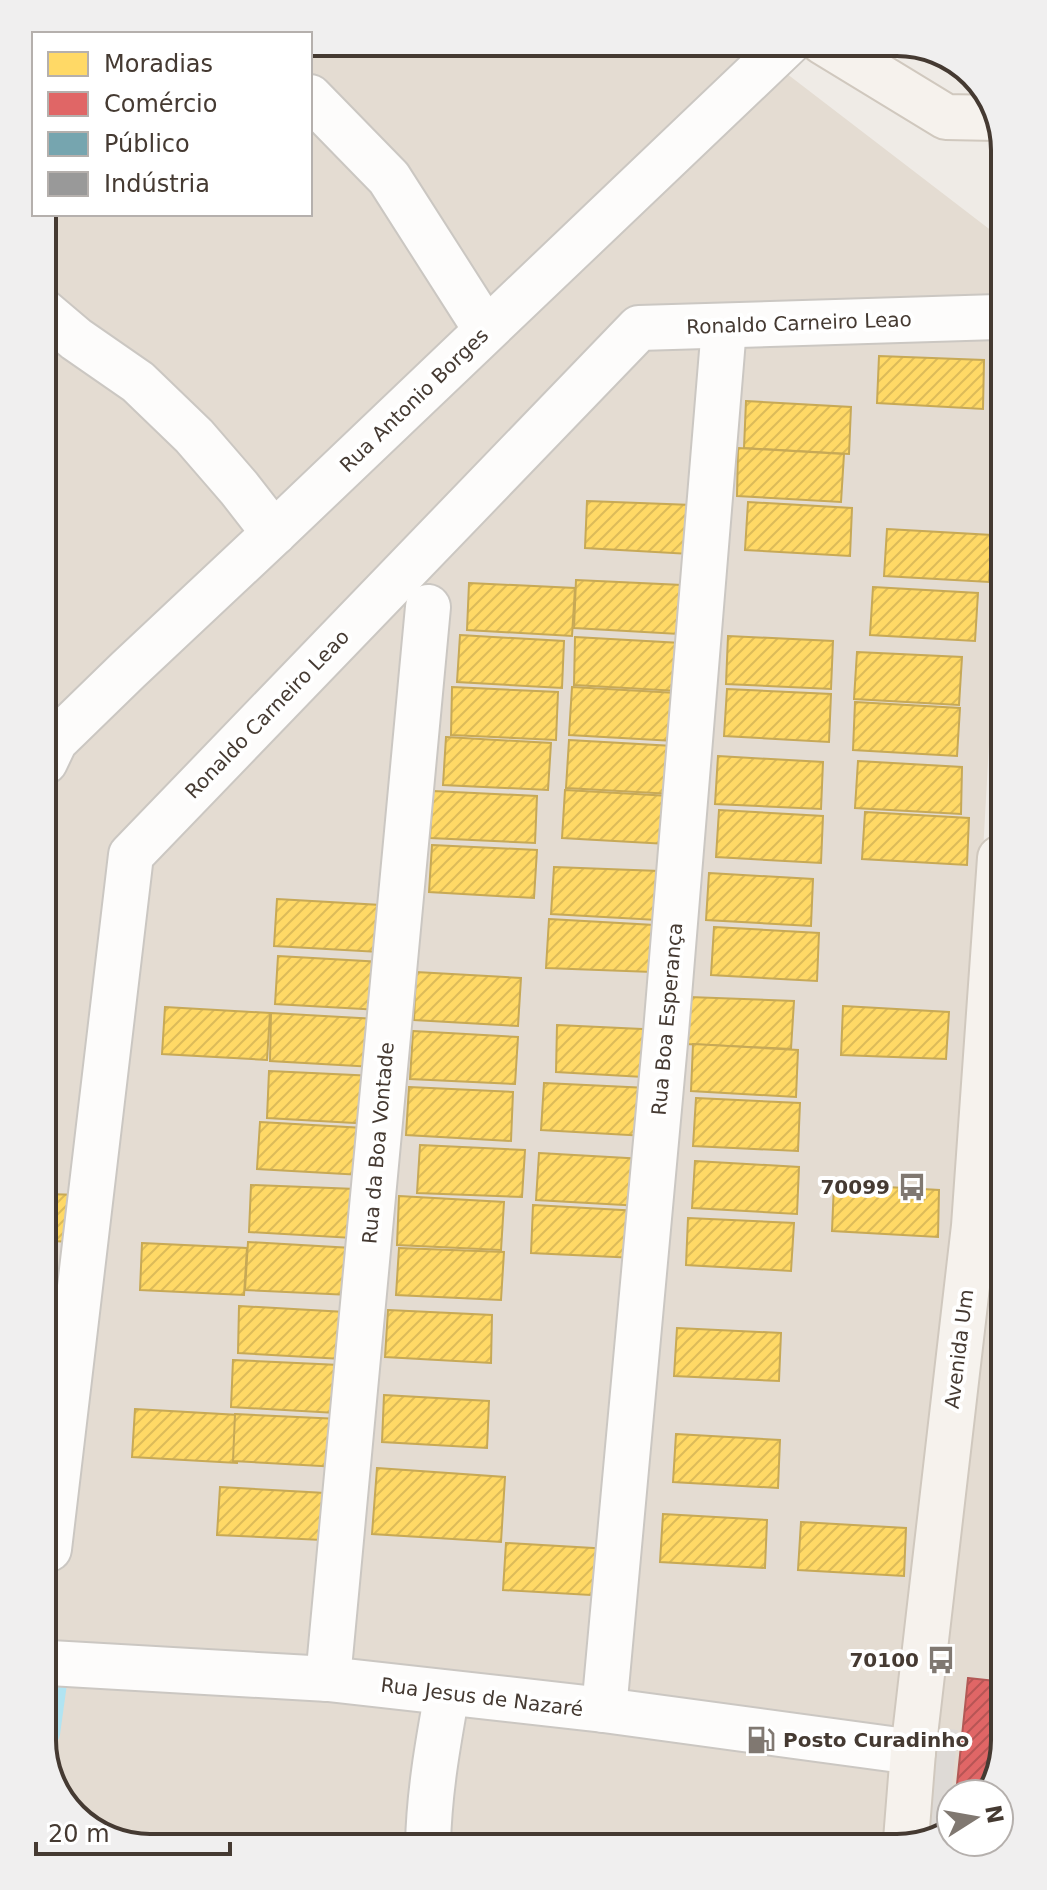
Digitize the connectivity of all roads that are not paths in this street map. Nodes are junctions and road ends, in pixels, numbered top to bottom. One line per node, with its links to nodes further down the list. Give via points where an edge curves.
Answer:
1 (774, 56): 8 (street, Rua Antonio Borges)
2 (846, 56): 4 (street, via 946,117)
3 (312, 99): 8 (street, via 389,178)
4 (985, 118)
5 (991, 317): 7 (street, Ronaldo Carneiro Leao)
6 (56, 322): 9 (street, via 138,382 194,436)
7 (724, 327): 14 (street, Ronaldo Carneiro Leao, via 639,328 131,855); 18 (street, Rua Boa Esperança)
8 (486, 330): 9 (street, Rua Antonio Borges)
9 (274, 533): 11 (street, Rua Antonio Borges)
10 (428, 607): 16 (street, Rua da Boa Vontade)
11 (56, 738)
12 (991, 1137): 13 (street, Avenida Um)
13 (988, 1230): 19 (street, Avenida Um)
14 (56, 1490)
15 (56, 1663): 16 (street, Rua Jesus de Nazaré)
16 (328, 1679): 17 (street, Rua Jesus de Nazaré)
17 (447, 1693): 18 (street, Rua Jesus de Nazaré); 21 (street)
18 (604, 1710): 19 (street, Rua Jesus de Nazaré)
19 (913, 1752): 20 (street, Avenida Um)
20 (907, 1833)
21 (428, 1834)

